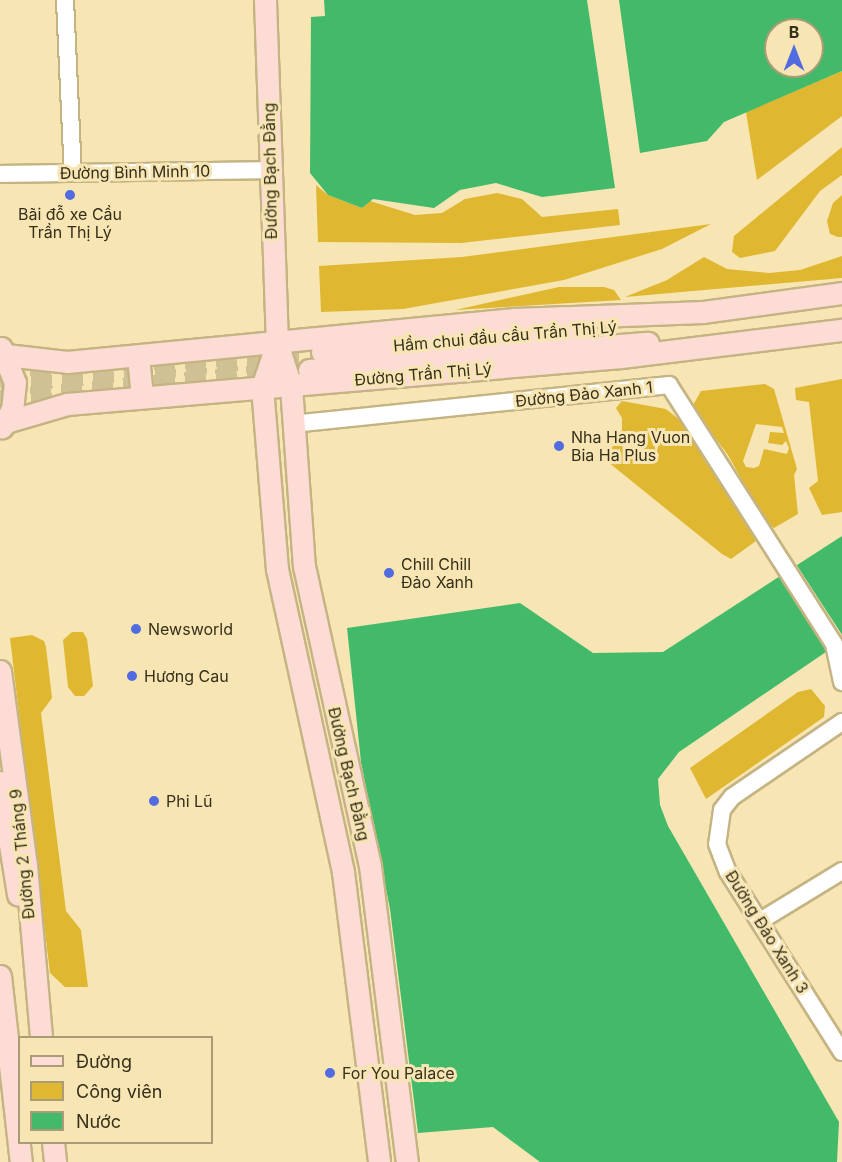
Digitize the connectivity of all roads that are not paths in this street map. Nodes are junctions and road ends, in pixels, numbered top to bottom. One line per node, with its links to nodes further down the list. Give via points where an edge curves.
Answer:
1 (64, 0): 4 (street)
2 (265, 0): 3 (main road, Đường Bạch Đằng)
3 (270, 170): 4 (street, Đường Bình Minh 10); 9 (main road, Đường Bạch Đằng)
4 (73, 173): 5 (street, Đường Bình Minh 10)
5 (0, 174)
6 (842, 293): 7 (main road)
7 (703, 312): 9 (main road, via 515,319); 10 (main road, Hầm chui đầu cầu Trần Thị Lý, via 618,327 308,362 620,343)
8 (842, 330): 10 (main road, Đường Trần Thị Lý)
9 (277, 343): 12 (main road); 13 (main road, Đường Bạch Đằng); 14 (main road)
10 (712, 345): 13 (main road, Đường Trần Thị Lý, via 621,357)
11 (3, 351): 12 (main road, via 58,362); 17 (main road, via 12,368 15,396)
12 (138, 356): 15 (main road)
13 (291, 386): 14 (main road, Đường Trần Thị Lý); 16 (main road, Đường Bạch Đằng)
14 (262, 387): 15 (main road, Đường Trần Thị Lý); 19 (main road, Đường Bạch Đằng)
15 (142, 397): 17 (main road, Đường Trần Thị Lý, via 47,408)
16 (293, 424): 18 (main road, Đường Bạch Đằng); 20 (street, Đường Đảo Xanh 1, via 669,385)
17 (3, 426)
18 (309, 592): 19 (main road); 25 (main road, Đường Bạch Đằng)
19 (282, 595): 26 (main road, Đường Bạch Đằng)
20 (839, 649): 22 (street, Đường Đảo Xanh 1)
21 (0, 671): 29 (main road, Đường 2 Tháng 9, via 26,864)
22 (842, 682)
23 (842, 722): 28 (street, Đường Đảo Xanh 3, via 732,797 722,810 717,844 722,860)
24 (0, 782): 29 (main road, via 10,866)
25 (370, 866): 26 (main road); 37 (main road, Đường Bạch Đằng)
26 (343, 872): 40 (main road, Đường Bạch Đằng)
27 (842, 872): 28 (street)
28 (760, 921): 32 (street, Đường Đảo Xanh 3)
29 (31, 951): 31 (main road, Đường 2 Tháng 9)
30 (0, 976): 33 (main road)
31 (40, 1036)
32 (842, 1052)
33 (5, 1063): 34 (main road)
34 (18, 1143)
35 (18, 1144): 38 (main road)
36 (53, 1144): 39 (main road)
37 (400, 1161)
38 (21, 1162)
39 (55, 1162)
40 (379, 1162)

